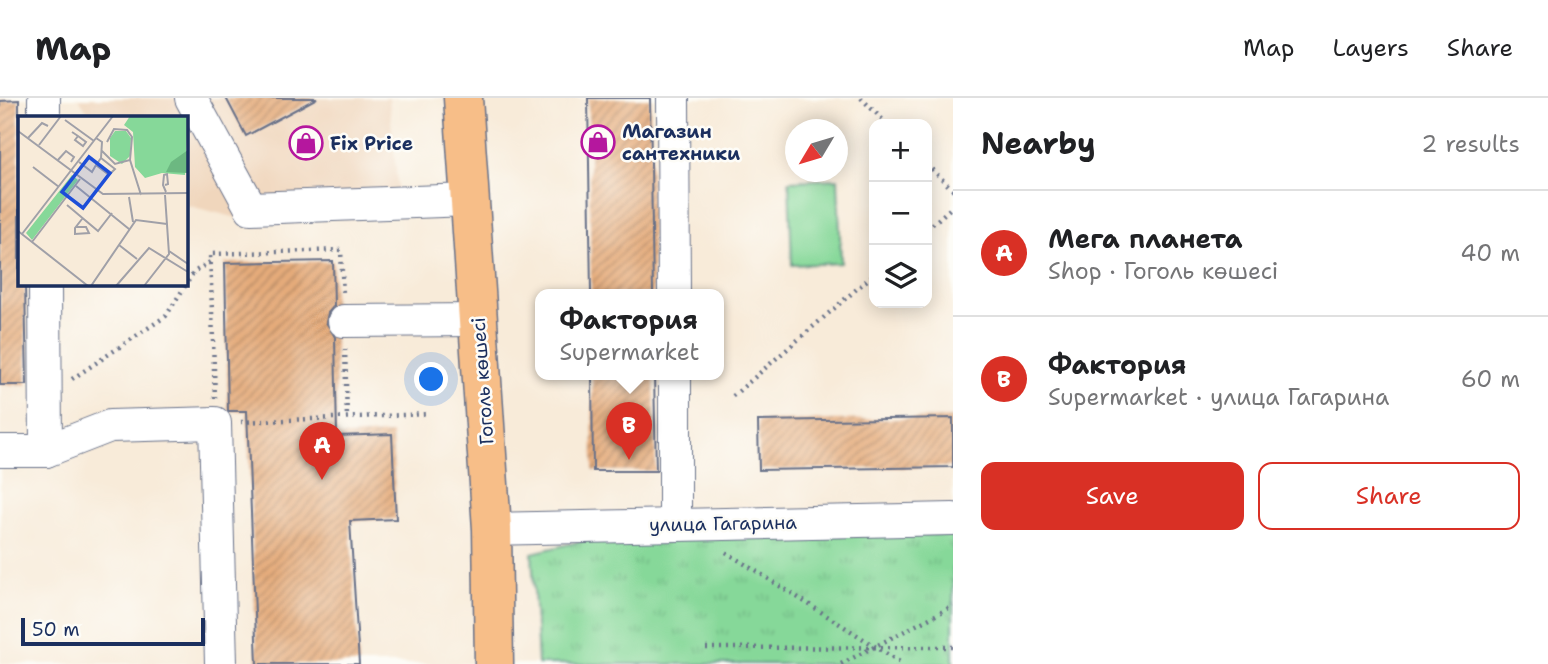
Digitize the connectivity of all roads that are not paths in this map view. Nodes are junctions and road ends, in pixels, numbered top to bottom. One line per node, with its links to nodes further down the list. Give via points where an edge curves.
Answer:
1 (44, 98): 5 (street)
2 (191, 98): 6 (street, via 251,208)
3 (463, 98): 6 (main road, Гоголь көшесі)
4 (673, 98): 8 (street)
5 (44, 116)
6 (470, 200): 9 (main road, Гоголь көшесі)
7 (45, 285): 13 (street)
8 (674, 289)
9 (478, 320): 10 (street); 16 (main road, Гоголь көшесі)
10 (344, 321)
11 (675, 380): 15 (street)
12 (0, 451): 13 (street)
13 (46, 451): 17 (street, via 110,426 215,423)
14 (953, 519): 15 (street, улица Гагарина)
15 (675, 523): 16 (street, улица Гагарина)
16 (492, 529): 18 (main road, Гоголь көшесі)
17 (221, 664)
18 (494, 664)

